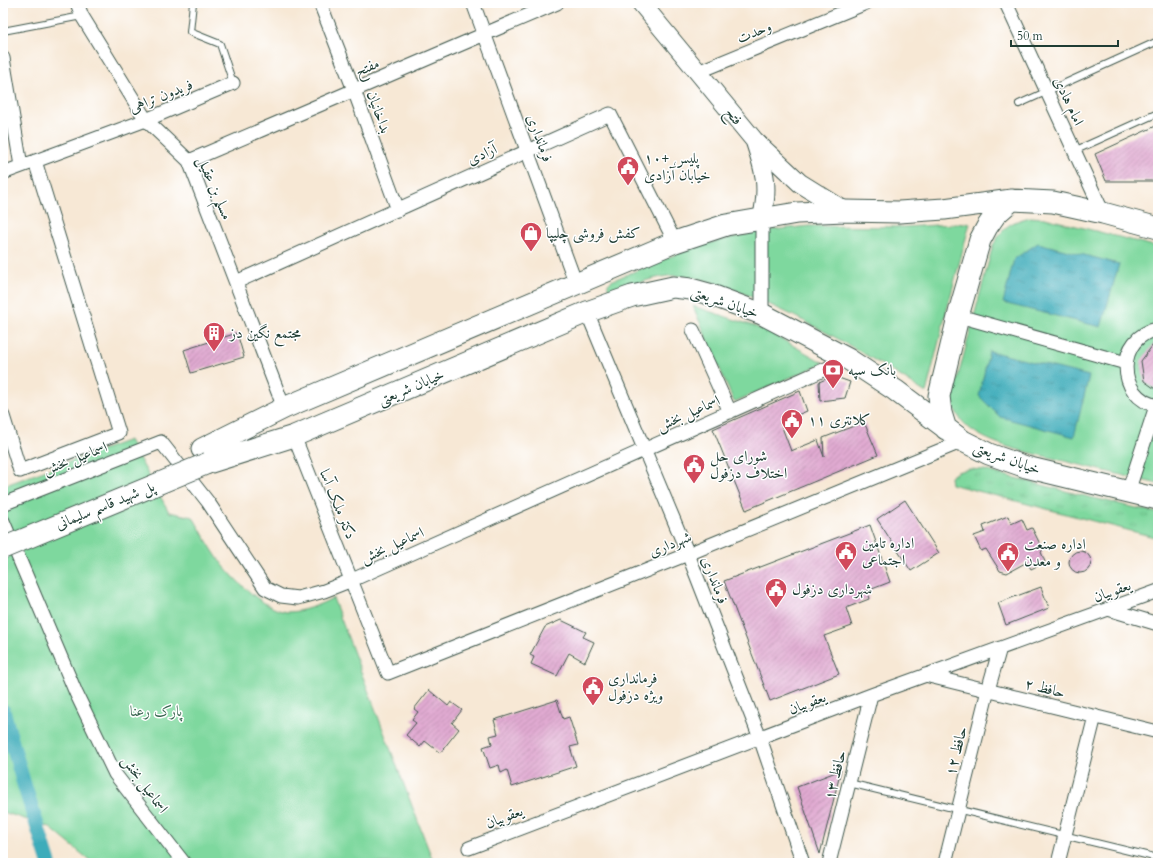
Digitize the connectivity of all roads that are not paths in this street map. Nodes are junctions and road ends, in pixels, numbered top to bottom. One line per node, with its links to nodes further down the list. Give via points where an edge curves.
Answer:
1 (77, 3): 9 (street, مسلم بن عقیل)
2 (193, 3): 15 (lane, فریدون تراهی, via 190,32 220,44)
3 (320, 3): 16 (street, بداخانیان)
4 (473, 3): 11 (street, فرمانداری)
5 (557, 3): 11 (street, مفتح)
6 (640, 3): 14 (main road, فتح)
7 (866, 3): 14 (street, وحدت)
8 (1006, 3): 17 (street, امام هادی)
9 (82, 16): 10 (lane); 20 (street, مسلم بن عقیل)
10 (3, 31)
11 (484, 34): 16 (street, مفتح); 22 (street, فرمانداری)
12 (1158, 41): 17 (lane)
13 (3, 58): 26 (street)
14 (698, 72): 21 (main road, فتح)
15 (233, 83): 20 (street, فریدون تراهی)
16 (354, 90): 25 (street, مفتح); 29 (street, بداخانیان)
17 (1047, 91): 18 (lane); 23 (street, امام هادی)
18 (1019, 104)
19 (1158, 113): 23 (lane)
20 (146, 120): 24 (street, فریدون تراهی); 25 (street, مسلم بن عقیل)
21 (754, 140): 30 (main road, فتح, via 800,183); 32 (main road, via 764,170 766,186)
22 (528, 151): 29 (street, آزادی); 34 (street, آزادی, via 610,114); 36 (street, فرمانداری)
23 (1074, 151): 31 (street, امام هادی)
24 (35, 161): 26 (street, فریدون تراهی); 47 (street, via 119,433 20,471)
25 (189, 161): 35 (street, مسلم بن عقیل)
26 (22, 166): 27 (street, فریدون تراهی)
27 (3, 173)
28 (1012, 200): 30 (main road, خیابان شریعتی, via 899,212); 31 (main road, خیابان شریعتی, via 1053,202); 39 (main road, via 996,214 980,240)
29 (398, 210): 35 (street, آزادی)
30 (845, 210): 32 (main road, خیابان شریعتی, via 797,212)
31 (1103, 213): 33 (main road, خیابان شریعتی)
32 (762, 218): 34 (main road, خیابان شریعتی, via 726,225); 38 (street)
33 (1158, 228)
34 (674, 242): 36 (main road, خیابان شریعتی)
35 (236, 282): 45 (street, مسلم بن عقیل)
36 (576, 284): 37 (main road); 45 (main road, خیابان شریعتی)
37 (587, 312): 38 (main road, خیابان شریعتی, via 632,296 673,287 691,289); 49 (main road, خیابان شریعتی); 51 (street, فرمانداری)
38 (762, 314): 42 (main road, خیابان شریعتی)
39 (959, 316): 43 (street); 48 (main road, via 939,396)
40 (1158, 329): 43 (street, via 1138,339 1128,354)
41 (693, 330): 46 (street)
42 (848, 359): 46 (street, اسماعیل بخش); 48 (main road, خیابان شریعتی, via 895,390)
43 (1126, 363): 44 (street, via 1128,381 1133,390 1143,400)
44 (1157, 406): 53 (street)
45 (284, 408): 52 (main road, خیابان شریعتی)
46 (730, 412): 51 (street, اسماعیل بخش)
47 (3, 416)
48 (946, 429): 50 (main road, خیابان شریعتی)
49 (294, 436): 52 (main road, خیابان شریعتی); 60 (street, دکتر ملک آسا)
50 (963, 441): 53 (main road, خیابان شریعتی, via 988,454 1026,467); 59 (street, شهرداری)
51 (644, 450): 59 (street, فرمانداری); 60 (street, اسماعیل بخش)
52 (205, 456): 57 (main road, پل شهید قاسم سلیمانی); 58 (main road, پل شهید قاسم سلیمانی, bridge)
53 (1128, 492): 54 (main road, خیابان شریعتی)
54 (1158, 499)
55 (3, 504): 60 (street, اسماعیل بخش, via 162,442 208,502 265,588 281,596 298,598)
56 (3, 520): 77 (street, اسماعیل بخش, via 76,693 115,774)
57 (3, 532)
58 (3, 548)
59 (688, 554): 65 (street, شهرداری); 71 (street, فرمانداری)
60 (352, 580): 65 (street, دکتر ملک آسا)
61 (1158, 591): 62 (street, یعقوبیان)
62 (1108, 609): 63 (street); 64 (street, یعقوبیان)
63 (1158, 624)
64 (1000, 648): 66 (street, یعقوبیان); 67 (street, حافظ ۱۲)
65 (388, 673)
66 (925, 675): 67 (street, حافظ ۲); 68 (street, یعقوبیان)
67 (988, 690): 69 (street, حافظ ۲); 73 (street, حافظ ۱۲)
68 (871, 695): 71 (street, یعقوبیان); 72 (street, حافظ ۱۳)
69 (1094, 716): 70 (street, حافظ ۲); 74 (street)
70 (1158, 732)
71 (760, 738): 75 (street, یعقوبیان); 78 (street, فرمانداری)
72 (849, 783): 73 (lane); 79 (street, حافظ ۱۳)
73 (958, 810): 74 (lane); 80 (street, حافظ ۱۲)
74 (1065, 836): 76 (lane); 81 (street)
75 (469, 848)
76 (1158, 858)
77 (184, 863)
78 (803, 863)
79 (829, 863)
80 (945, 863)
81 (1058, 863)

